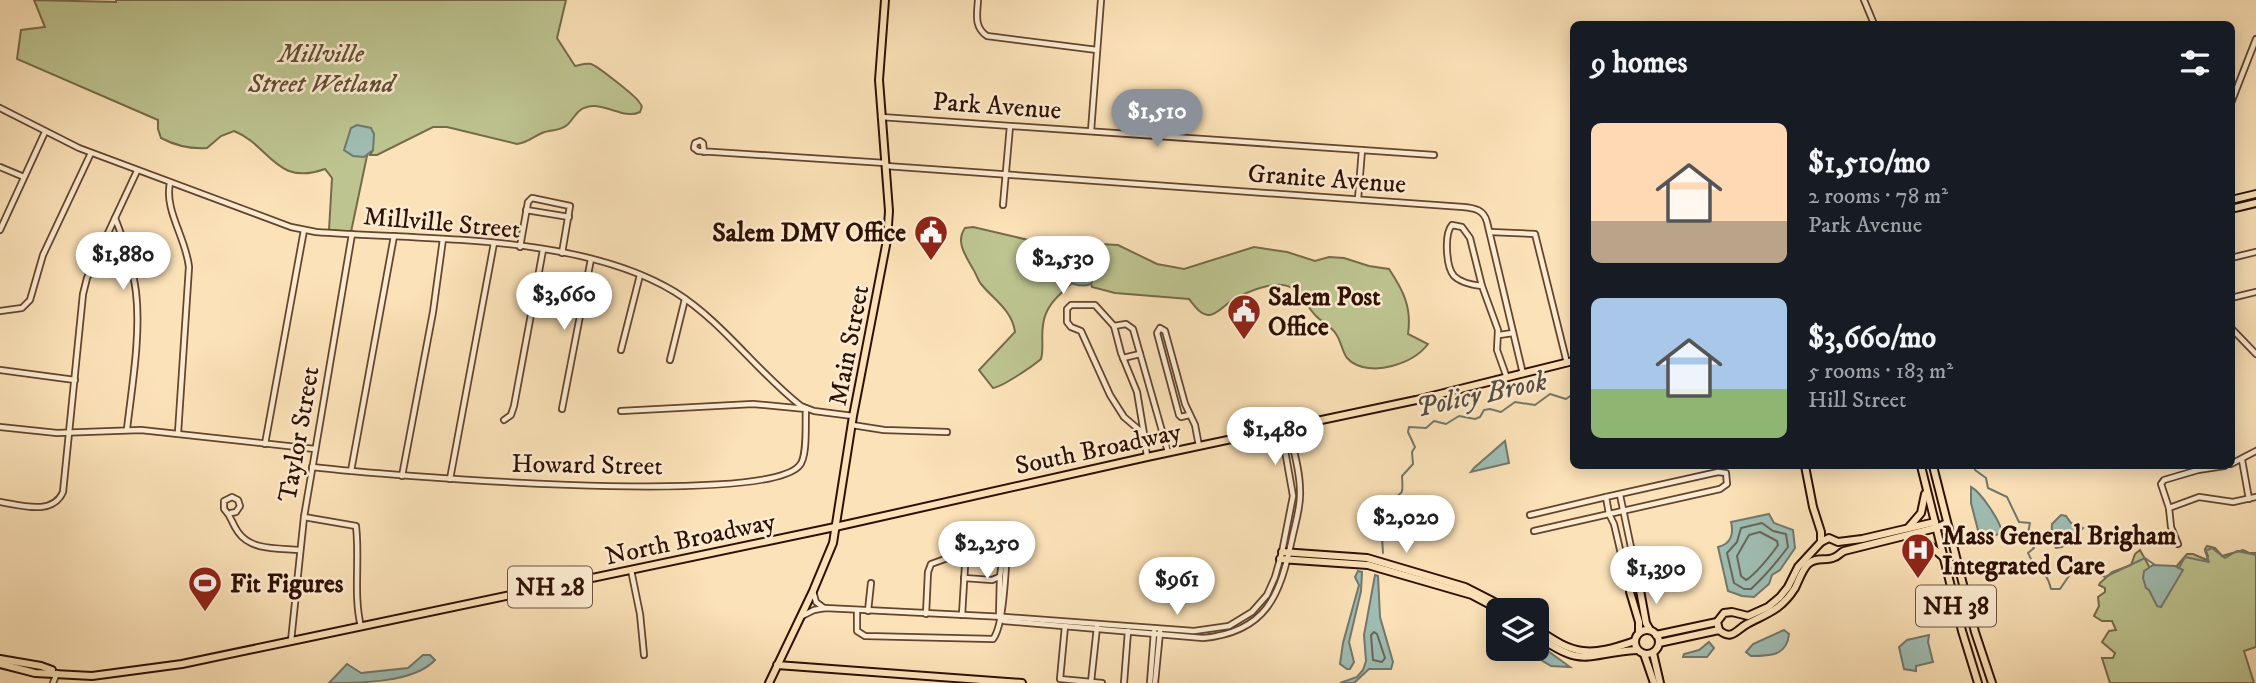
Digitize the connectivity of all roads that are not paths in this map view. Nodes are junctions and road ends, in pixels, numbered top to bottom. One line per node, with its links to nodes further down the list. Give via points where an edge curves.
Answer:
1 (885, 0): 10 (main road, Main Street)
2 (978, 0): 7 (street, via 977,23 987,36)
3 (1101, 0): 7 (street)
4 (1864, 0): 5 (street)
5 (1873, 21)
6 (2256, 39): 8 (street)
7 (1097, 50): 12 (street)
8 (2235, 92)
9 (0, 108): 13 (street, Millville Street)
10 (880, 117): 11 (street, Park Avenue); 18 (main road, Main Street)
11 (1010, 126): 12 (street, Park Avenue); 21 (street)
12 (1091, 131): 14 (street, Park Avenue)
13 (46, 132): 16 (street, Millville Street); 22 (street)
14 (1362, 150): 17 (street, Park Avenue); 25 (street)
15 (704, 152): 18 (street, Granite Avenue)
16 (91, 153): 20 (street, Millville Street); 51 (street, via 43,255 30,300 22,308)
17 (1434, 155)
18 (885, 164): 21 (street, Granite Avenue); 70 (main road, Main Street, via 889,231)
19 (0, 167): 22 (street)
20 (137, 171): 23 (street, Millville Street); 32 (street)
21 (1006, 174): 25 (street, Granite Avenue); 28 (street)
22 (24, 177): 33 (street)
23 (170, 183): 34 (street, Millville Street); 78 (street, via 169,202 189,267)
24 (2256, 194): 26 (main road)
25 (1358, 199): 35 (street, Granite Avenue, via 1473,208 1486,217)
26 (2235, 199)
27 (2256, 203): 29 (main road)
28 (1003, 205)
29 (2235, 208)
30 (526, 210): 31 (street); 31 (street, via 532,198 569,205); 40 (street)
31 (569, 217): 43 (street)
32 (115, 218): 65 (street, via 84,288); 75 (street, via 136,295)
33 (0, 230)
34 (304, 230): 36 (street, Millville Street); 80 (street)
35 (1490, 232): 53 (street); 61 (street, via 1535,233)
36 (352, 234): 37 (street, Millville Street); 82 (street, Taylor Street)
37 (394, 236): 38 (street, Millville Street); 95 (street)
38 (443, 239): 39 (street, Millville Street); 96 (street)
39 (494, 243): 40 (street, Millville Street); 97 (street)
40 (520, 247): 41 (street, Millville Street)
41 (543, 250): 43 (street, Millville Street); 71 (street, via 514,406)
42 (2256, 252): 44 (street)
43 (562, 253): 45 (street, Millville Street)
44 (2235, 257)
45 (591, 259): 46 (street, Millville Street); 66 (street)
46 (640, 275): 50 (street, Millville Street); 56 (street)
47 (1482, 286): 47 (street, via 1462,281 1451,271 1446,235 1452,225 1468,233); 55 (street)
48 (2256, 292): 49 (street)
49 (2235, 297)
50 (685, 299): 60 (street); 67 (street, Millville Street)
51 (0, 311)
52 (1114, 326): 57 (street, via 1131,326); 59 (street); 79 (street, via 1095,305 1075,304 1068,309 1067,322 1083,334 1115,403)
53 (1513, 332): 55 (street); 63 (street)
54 (2235, 332): 58 (street)
55 (1499, 335): 64 (street, via 1497,350)
56 (621, 350)
57 (1140, 354): 59 (street); 84 (street)
58 (2256, 354)
59 (1123, 358): 79 (street, via 1137,392)
60 (670, 360)
61 (1570, 362): 63 (main road, South Broadway / NH 28)
62 (0, 370): 65 (street)
63 (1523, 374): 64 (main road, South Broadway / NH 28)
64 (1507, 378): 74 (main road, South Broadway / NH 28)
65 (75, 380): 77 (street)
66 (562, 409)
67 (806, 409): 68 (street, via 753,404); 70 (street); 97 (street, Howard Street, via 800,466 760,480 635,488)
68 (621, 411)
69 (1189, 415): 69 (street, via 1165,331 1160,328 1157,333 1179,415); 81 (street)
70 (853, 416): 72 (main road, Main Street)
71 (504, 420)
72 (852, 425): 76 (street); 113 (main road, Main Street)
73 (0, 427): 77 (street)
74 (1284, 428): 81 (main road, South Broadway / NH 28); 124 (street, via 1293,496)
75 (127, 429): 77 (street); 78 (street)
76 (947, 432)
77 (69, 433): 103 (street, via 64,487 58,502 43,507)
78 (178, 433): 80 (street)
79 (1144, 433): 85 (street)
80 (265, 444): 82 (street)
81 (1199, 446): 84 (main road, South Broadway / NH 28)
82 (314, 449): 88 (street, Taylor Street)
83 (2256, 451): 86 (street)
84 (1168, 453): 85 (main road, South Broadway / NH 28)
85 (1147, 457): 113 (main road, South Broadway / NH 28)
86 (2242, 460): 87 (street); 102 (street)
87 (2235, 463)
88 (312, 467): 95 (street, Howard Street); 110 (street, Taylor Street)
89 (1714, 469): 99 (street)
90 (1723, 469): 106 (street, via 1727,484 1720,489)
91 (1806, 469): 104 (main road)
92 (1922, 469): 98 (main road, NH 38)
93 (1934, 469): 111 (main road, NH 38)
94 (2204, 469): 105 (street, via 2164,480 2161,484)
95 (351, 471): 96 (street, Howard Street)
96 (402, 475): 97 (street, Howard Street)
97 (450, 479)
98 (1925, 485): 112 (main road, NH 38); 114 (main road, via 1921,513)
99 (1620, 494): 100 (street); 106 (street)
100 (1606, 497): 108 (street); 109 (street)
101 (2256, 497): 102 (street)
102 (2249, 499): 105 (street, via 2194,498)
103 (0, 502)
104 (1814, 503): 117 (main road); 118 (main road)
105 (2169, 508): 119 (street)
106 (1623, 511): 108 (street); 133 (street)
107 (231, 513): 121 (street, via 236,529 250,543)
108 (1609, 514): 115 (street); 135 (street)
109 (1530, 515)
110 (304, 517): 121 (street, Taylor Street); 149 (street, via 356,526)
111 (1947, 523): 112 (main road); 177 (main road, NH 38)
112 (1935, 525): 114 (main road); 116 (main road); 126 (main road, NH 38)
113 (835, 527): 127 (main road, North Broadway / NH 28); 134 (main road, Main Street, via 829,557)
114 (1908, 528): 117 (main road)
115 (1534, 531)
116 (1901, 536): 123 (main road); 126 (main road, via 1926,542)
117 (1836, 540): 118 (main road, via 1825,538); 123 (main road)
118 (1820, 544): 125 (main road, via 1819,552); 141 (main road, via 1802,561 1785,592 1768,607 1748,616)
119 (2178, 544)
120 (1005, 545): 122 (street, via 987,544); 128 (street); 145 (street)
121 (300, 550): 157 (street, Taylor Street)
122 (961, 552): 129 (street); 142 (street, via 929,568)
123 (1839, 554): 125 (main road)
124 (1285, 556): 136 (main road, via 1346,555 1377,560); 137 (main road, via 1368,565); 152 (street, via 1267,595 1237,622 1203,631)
125 (1827, 559): 151 (main road, via 1810,562 1779,607)
126 (1944, 559): 176 (main road, NH 38)
127 (631, 570): 149 (main road, North Broadway / NH 28); 162 (street)
128 (1000, 576): 130 (street); 132 (street)
129 (964, 578): 130 (street); 143 (street)
130 (992, 580): 132 (street)
131 (871, 583): 140 (street)
132 (999, 584): 145 (street)
133 (1640, 590): 154 (main road, via 1646,622)
134 (813, 591): 138 (street); 144 (main road, Main Street)
135 (1630, 592): 153 (main road)
136 (1487, 598)
137 (1486, 602)
138 (825, 608): 139 (street); 144 (street)
139 (857, 610): 140 (street); 145 (street, via 858,631 865,636 989,640 996,636)
140 (869, 611): 142 (street)
141 (1735, 613): 148 (main road, via 1724,613); 151 (main road, via 1741,622)
142 (926, 614): 143 (street)
143 (962, 615): 145 (street)
144 (802, 616): 164 (main road, Main Street)
145 (999, 618): 146 (street)
146 (1065, 623): 147 (street); 167 (street, via 1060,679)
147 (1097, 626): 150 (street); 167 (street)
148 (1718, 626): 151 (main road, via 1730,636); 154 (main road); 158 (main road)
149 (360, 627): 157 (main road, North Broadway / NH 28)
150 (1128, 629): 152 (street); 172 (street)
151 (1739, 630)
152 (1157, 631): 173 (street)
153 (1639, 633): 154 (main road); 156 (main road)
154 (1653, 633): 158 (main road)
155 (1549, 637): 156 (main road, via 1580,652)
156 (1634, 641): 160 (main road)
157 (291, 642): 165 (main road, North Broadway / NH 28, via 123,674)
158 (1659, 643): 161 (main road)
159 (1549, 644): 160 (main road, via 1580,658)
160 (1641, 652): 161 (main road); 174 (main road)
161 (1653, 653): 175 (main road)
162 (644, 655)
163 (0, 662): 165 (main road, North Broadway / NH 28, via 35,673)
164 (777, 665): 166 (main road); 169 (main road, Main Street)
165 (57, 673): 168 (street)
166 (926, 679): 170 (main road)
167 (1091, 682): 171 (street)
168 (53, 683)
169 (769, 683)
170 (1022, 683)
171 (1102, 683)
172 (1124, 683)
173 (1152, 683)
174 (1654, 683)
175 (1660, 683)
176 (1976, 683)
177 (1992, 683)

